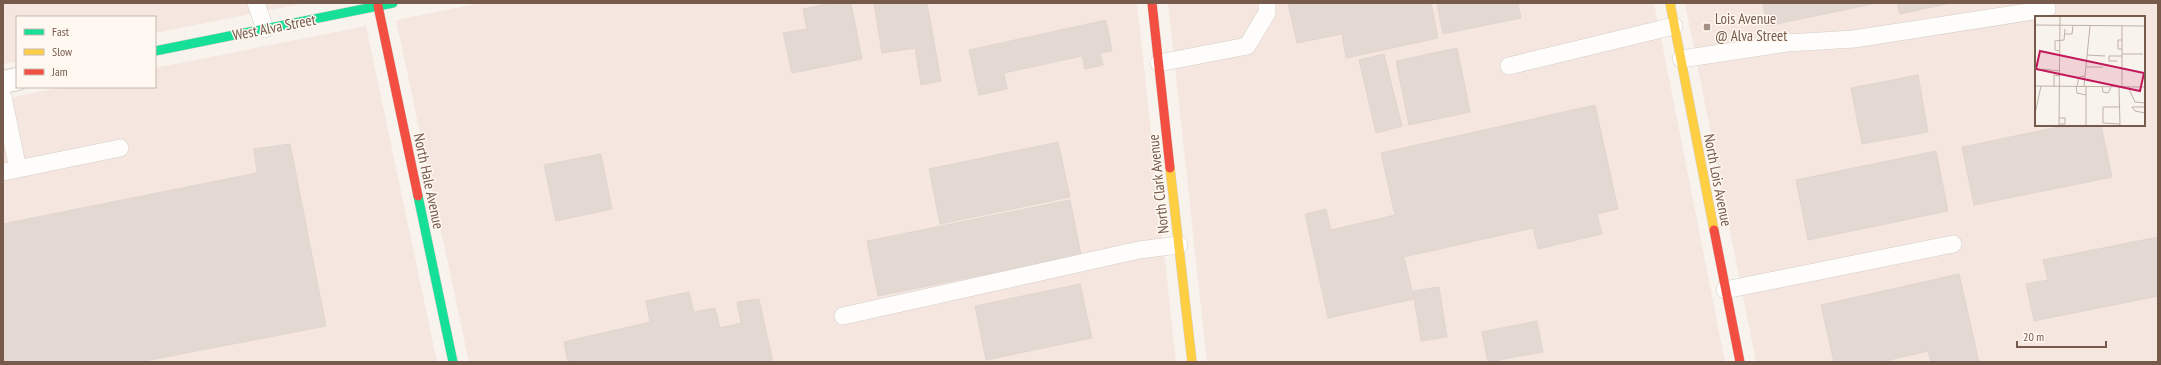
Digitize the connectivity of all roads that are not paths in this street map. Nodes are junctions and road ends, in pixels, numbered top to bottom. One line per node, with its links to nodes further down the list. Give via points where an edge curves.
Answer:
1 (256, 3): 9 (lane)
2 (393, 3): 6 (street, West Alva Street)
3 (1152, 3): 12 (street, North Clark Avenue)
4 (1267, 3): 12 (lane, via 1267,13 1247,46)
5 (1670, 3): 8 (street, North Lois Avenue)
6 (378, 6): 9 (street, West Alva Street); 23 (street, North Hale Avenue)
7 (2047, 8): 11 (lane, via 1854,39 1787,43)
8 (1674, 26): 11 (street, North Lois Avenue); 13 (lane)
9 (265, 28): 10 (street, West Alva Street)
10 (156, 51)
11 (1681, 58): 21 (street, North Lois Avenue)
12 (1159, 63): 20 (street, North Clark Avenue)
13 (1509, 66)
14 (16, 79): 15 (street)
15 (3, 82)
16 (3, 97): 18 (lane)
17 (120, 148): 18 (lane)
18 (11, 170)
19 (1953, 244): 21 (lane)
20 (1179, 245): 22 (lane, via 1131,252); 24 (street, North Clark Avenue)
21 (1726, 290): 25 (street, North Lois Avenue)
22 (844, 316)
23 (453, 362)
24 (1192, 362)
25 (1740, 362)

